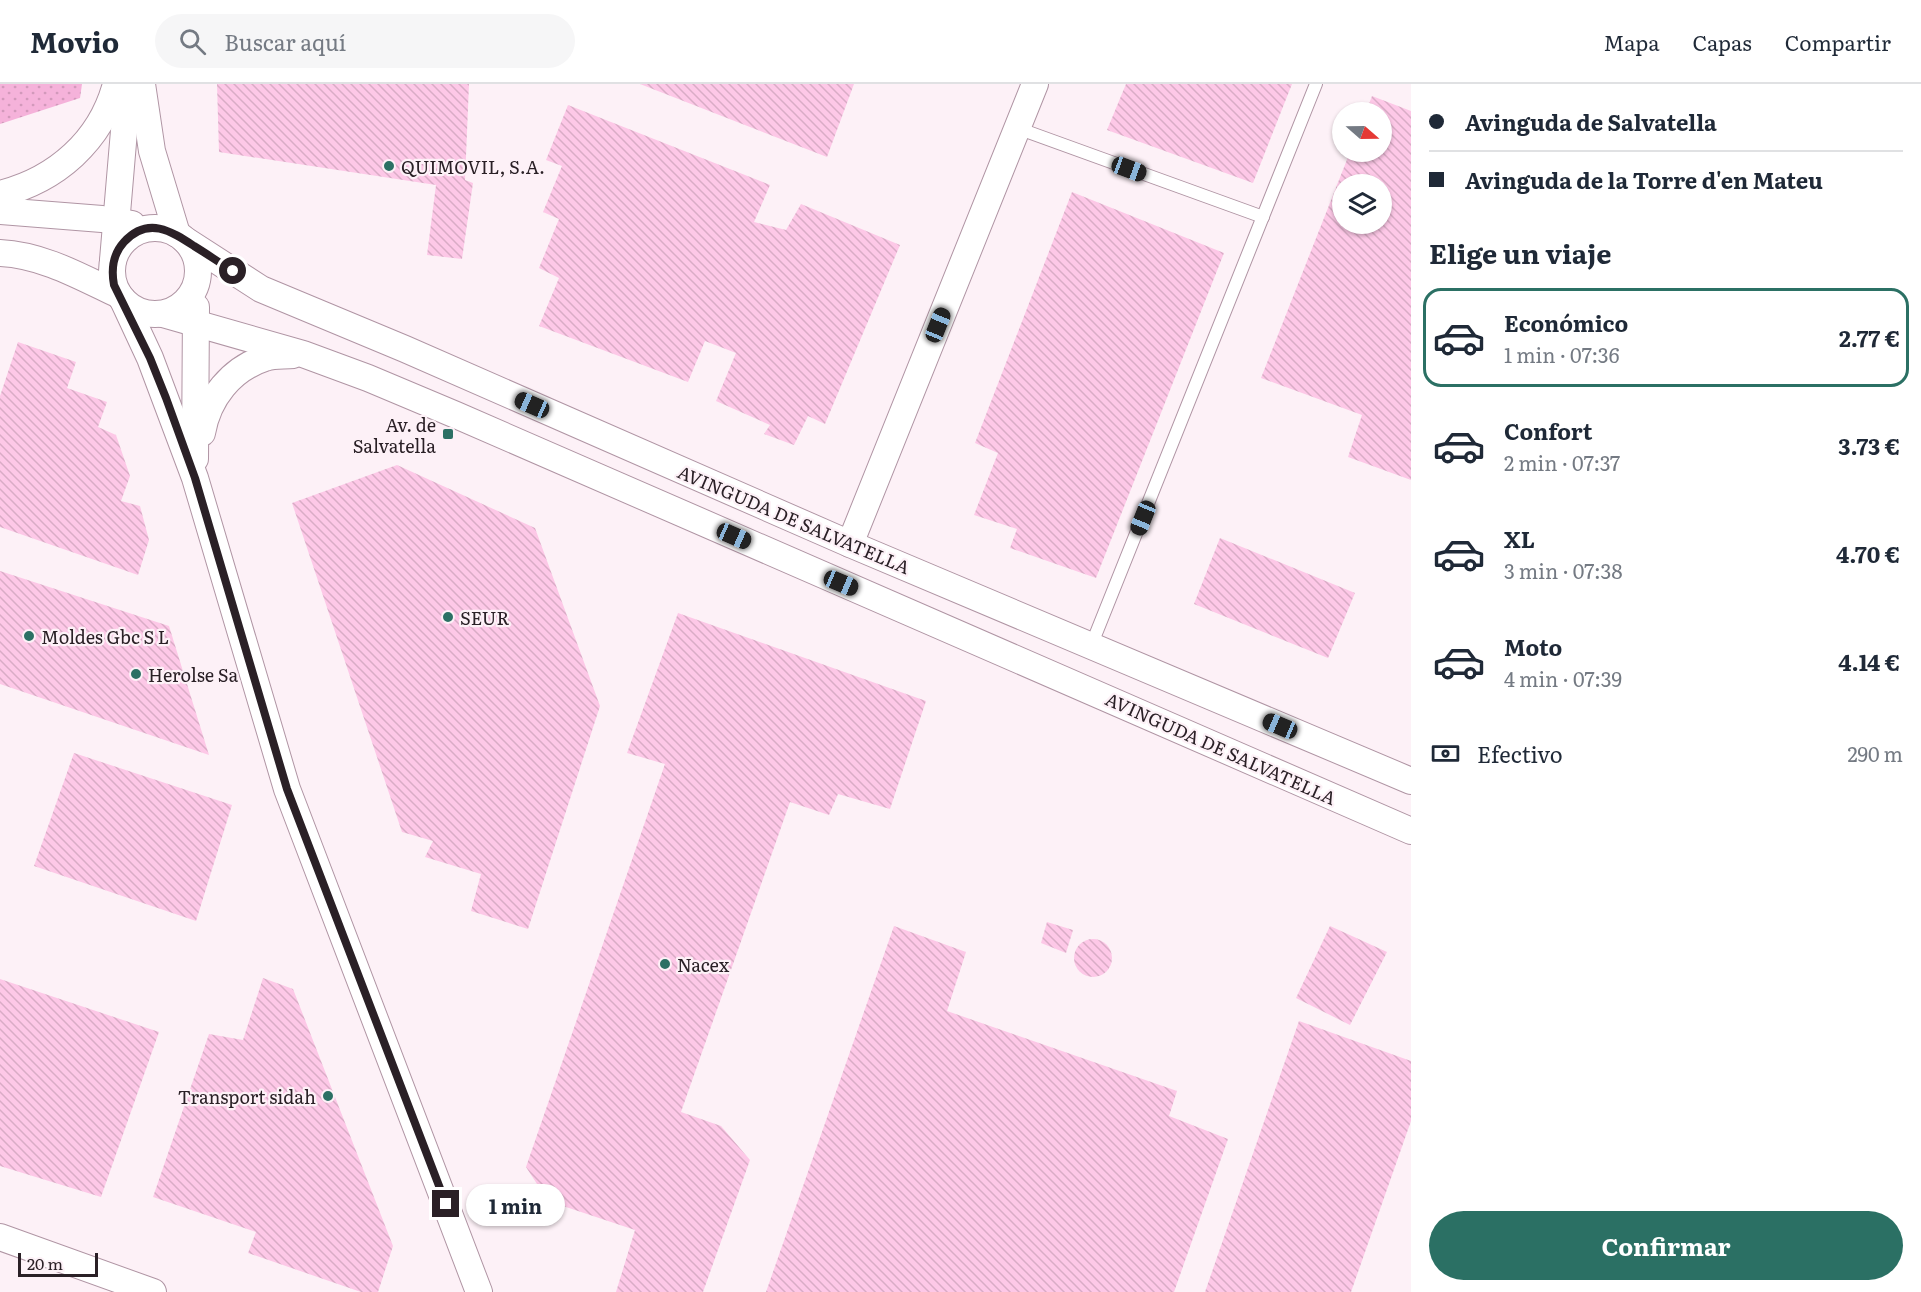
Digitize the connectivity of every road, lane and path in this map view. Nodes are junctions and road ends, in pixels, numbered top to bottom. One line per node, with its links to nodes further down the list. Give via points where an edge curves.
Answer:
1 (116, 84): 7 (street, via 105,116 80,151 43,177)
2 (128, 84): 10 (street)
3 (142, 84): 11 (street, via 152,151)
4 (1035, 84): 6 (street)
5 (1316, 84): 9 (lane)
6 (1017, 128): 9 (lane); 20 (street)
7 (0, 194)
8 (0, 211): 10 (street, AVINGUDA DE SALVATELLA)
9 (1263, 218): 21 (lane)
10 (117, 222): 11 (street, AVINGUDA DE SALVATELLA); 13 (street)
11 (173, 234): 13 (street, via 146,229 135,233 121,246); 14 (street, via 192,249); 20 (street, AVINGUDA DE SALVATELLA, via 261,288)
12 (0, 253): 15 (street, via 50,262)
13 (113, 262): 15 (street, via 114,285)
14 (197, 281): 16 (street, via 185,302); 17 (street)
15 (121, 298): 16 (street, via 148,314); 19 (street, via 154,368)
16 (163, 314): 17 (street, AVINGUDA DE SALVATELLA)
17 (196, 323): 18 (street, AVINGUDA DE SALVATELLA); 19 (street)
18 (303, 354): 19 (street, AVINGUDA DE SALVATELLA, via 267,357 244,368 224,385 209,406); 23 (street, AVINGUDA DE SALVATELLA, via 456,415)
19 (195, 478): 26 (street, via 287,789)
20 (850, 544): 21 (street, AVINGUDA DE SALVATELLA)
21 (1091, 646): 22 (street, AVINGUDA DE SALVATELLA)
22 (1411, 781)
23 (1411, 831)
24 (0, 1237): 25 (street)
25 (153, 1292)
26 (479, 1292)

